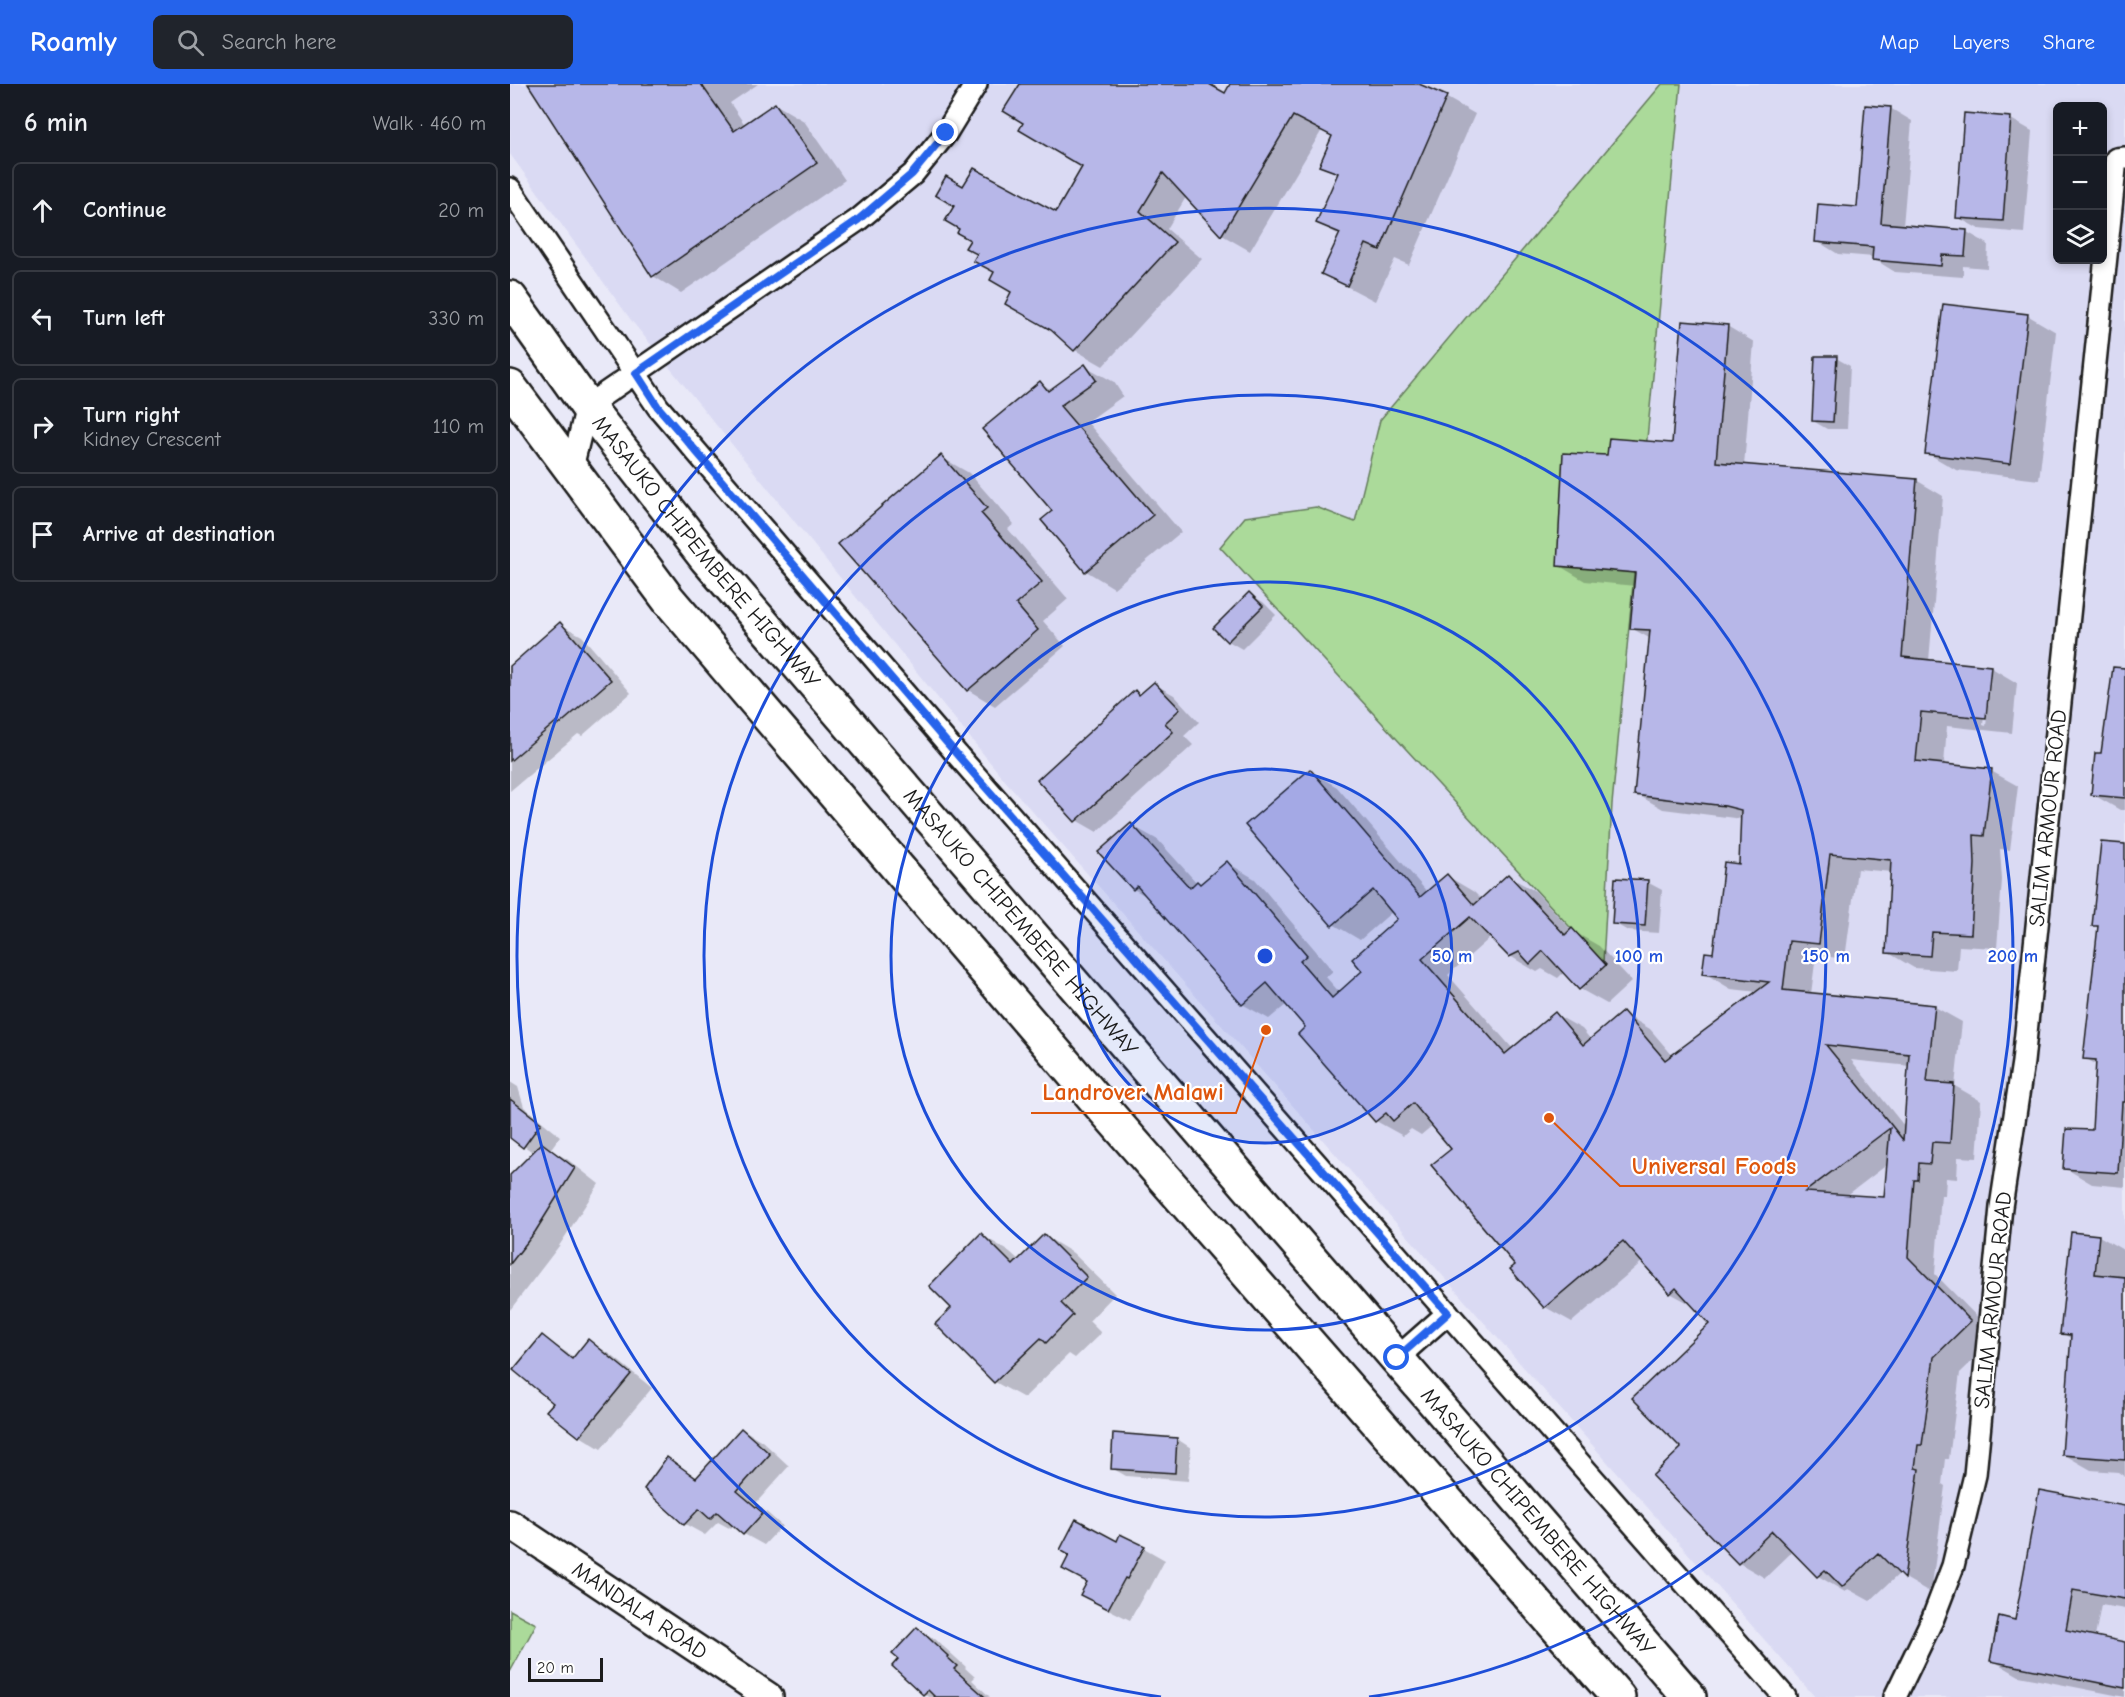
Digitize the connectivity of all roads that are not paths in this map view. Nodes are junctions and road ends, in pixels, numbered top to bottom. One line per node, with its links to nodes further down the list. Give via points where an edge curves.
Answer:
1 (976, 84): 5 (street, via 946,133 912,174 858,220)
2 (2121, 159): 12 (street, SALIM ARMOUR ROAD, via 2023,1062 2001,1207 1975,1475 1953,1566)
3 (510, 189): 5 (street)
4 (510, 298): 7 (highway, MASAUKO CHIPEMBERE HIGHWAY)
5 (636, 373): 7 (street); 9 (street, via 658,407 960,758)
6 (510, 387): 8 (highway)
7 (587, 406): 8 (street); 10 (highway, MASAUKO CHIPEMBERE HIGHWAY, via 706,558)
8 (572, 472): 14 (highway, via 668,599 1056,1053)
9 (1448, 1313): 10 (street); 16 (street)
10 (1397, 1358): 15 (highway, MASAUKO CHIPEMBERE HIGHWAY)
11 (510, 1524): 13 (street, MANDALA ROAD)
12 (1899, 1688): 17 (street, SALIM ARMOUR ROAD)
13 (769, 1697)
14 (1618, 1697)
15 (1689, 1697)
16 (1785, 1697)
17 (1884, 1697)

